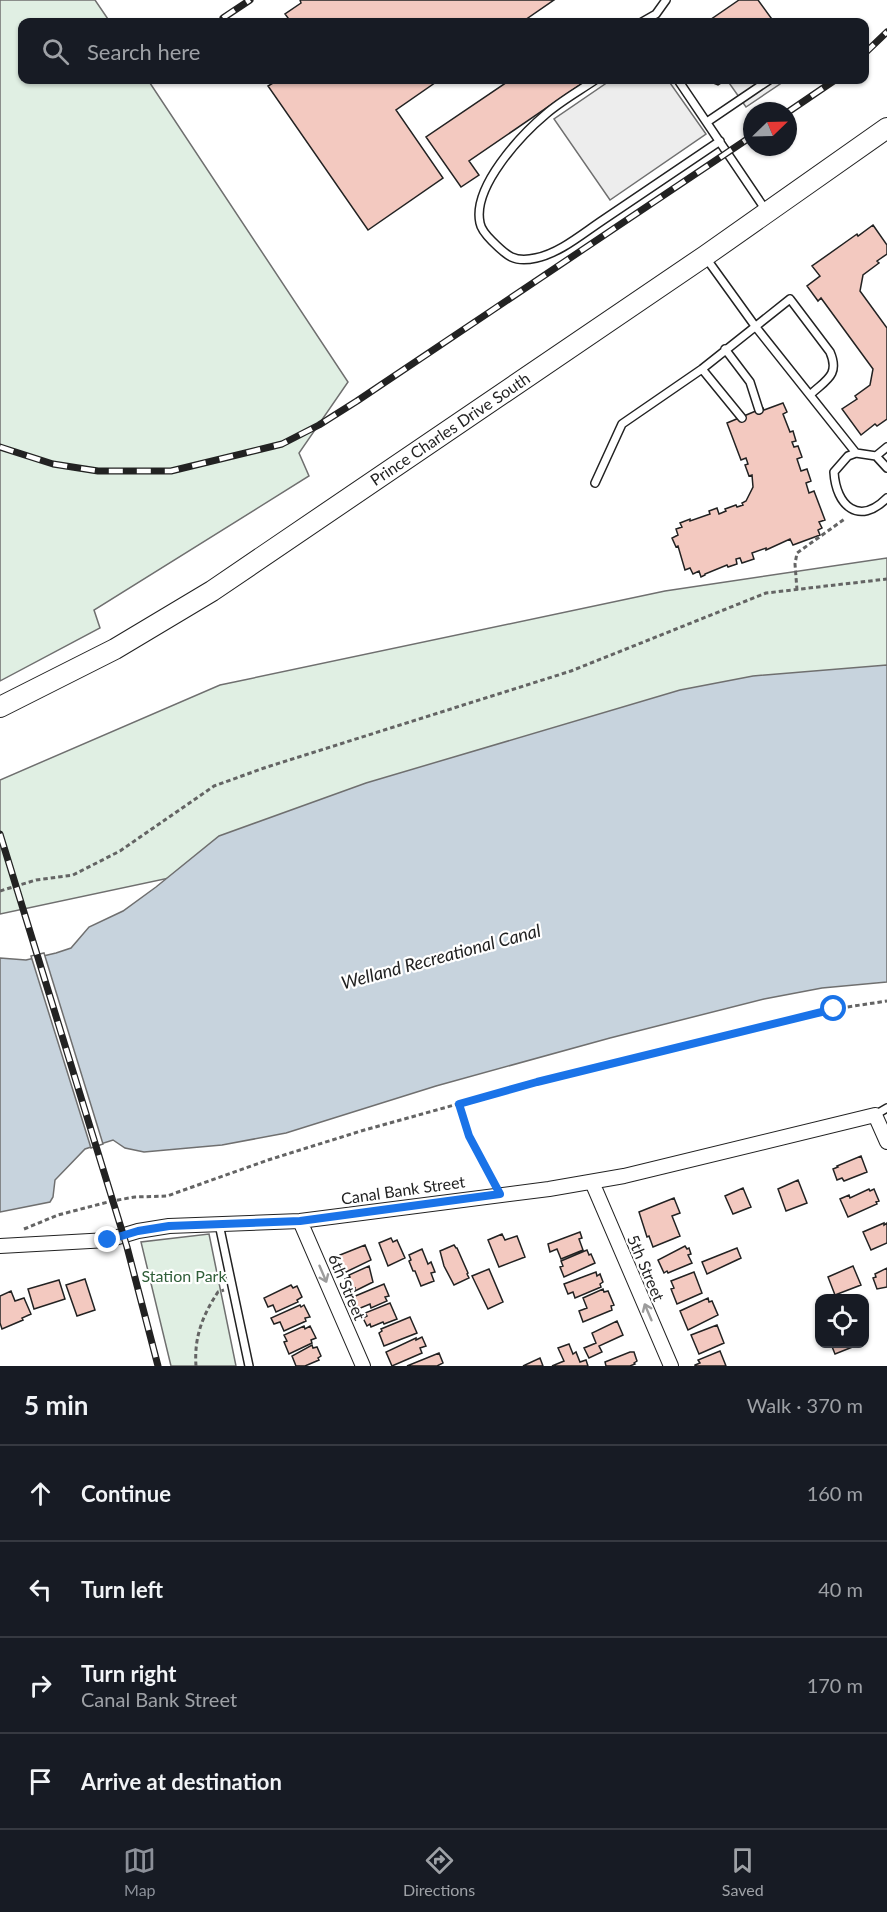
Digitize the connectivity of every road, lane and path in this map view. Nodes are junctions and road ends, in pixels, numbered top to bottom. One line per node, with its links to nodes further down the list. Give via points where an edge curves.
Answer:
1 (666, 0): 2 (lane)
2 (649, 18)
3 (589, 84): 8 (lane, via 532,127 484,189 479,206 480,224 510,258 536,258 565,245)
4 (681, 84): 6 (lane)
5 (763, 84): 6 (lane)
6 (707, 122): 8 (lane)
7 (887, 128): 9 (main road, Prince Charles Drive South)
8 (720, 141): 9 (lane)
9 (767, 212): 10 (main road, Prince Charles Drive South)
10 (705, 256): 11 (lane); 26 (main road, Prince Charles Drive South, via 212,591 115,649)
11 (756, 326): 12 (lane); 14 (lane); 14 (lane, via 790,299 834,362 832,374)
12 (725, 350): 13 (lane); 15 (lane, via 750,382)
13 (702, 369): 16 (lane); 21 (lane, via 622,424)
14 (811, 394): 18 (lane)
15 (759, 410)
16 (742, 418)
17 (887, 447): 19 (lane)
18 (856, 453): 19 (lane); 23 (lane, via 834,472 844,505)
19 (876, 456): 20 (lane)
20 (887, 468)
21 (595, 483)
22 (887, 498): 23 (lane, via 879,506)
23 (855, 511): 25 (path, via 797,553)
24 (887, 579): 25 (path)
25 (796, 590): 27 (path, via 766,593 571,670 214,786 120,851 73,875 36,880)
26 (0, 707)
27 (0, 891)
28 (887, 1001): 29 (path, via 822,1012)
29 (459, 1104): 33 (path, via 469,1136); 36 (path, via 268,1160 167,1196 112,1201 58,1215)
30 (881, 1111): 31 (street); 32 (street, Canal Bank Street)
31 (887, 1142)
32 (592, 1182): 33 (street, Canal Bank Street); 39 (street, 5th Street, one-way to 32)
33 (500, 1194): 34 (street, Canal Bank Street)
34 (300, 1221): 35 (street, Canal Bank Street); 42 (street, 6th Street, one-way to 42)
35 (219, 1224): 37 (street, Canal Bank Street, via 169,1226 92,1242); 38 (lane)
36 (19, 1231)
37 (0, 1246)
38 (232, 1287): 40 (path, via 218,1292 204,1316 197,1335); 41 (lane)
39 (666, 1365)
40 (196, 1366)
41 (249, 1366)
42 (363, 1366)

